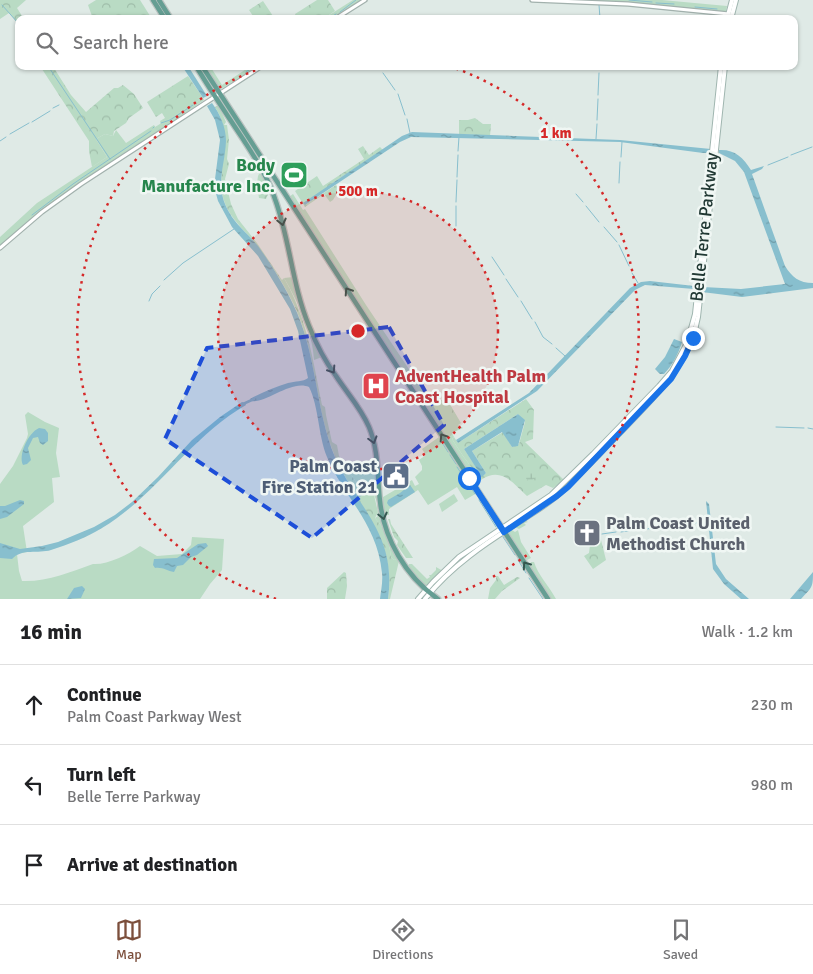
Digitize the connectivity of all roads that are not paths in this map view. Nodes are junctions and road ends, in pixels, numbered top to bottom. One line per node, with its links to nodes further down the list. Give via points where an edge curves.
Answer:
1 (153, 0): 7 (main road)
2 (159, 0): 8 (main road)
3 (365, 0): 9 (street)
4 (532, 0): 10 (street, via 628,4)
5 (732, 0): 11 (main road)
6 (736, 0): 12 (main road)
7 (162, 15)
8 (168, 15)
9 (341, 15)
10 (721, 15)
11 (729, 15)
12 (729, 15)
13 (199, 70): 18 (main road)
14 (204, 70): 18 (main road)
15 (256, 70): 18 (street)
16 (721, 70): 19 (main road, Belle Terre Parkway)
17 (725, 70): 19 (main road, Belle Terre Parkway)
18 (217, 95): 20 (street, via 67,194); 21 (main road, one-way to 18); 22 (main road, one-way to 22, via 267,178 279,209 299,299 312,334 370,430 388,535 406,567)
19 (707, 221): 21 (main road, Belle Terre Parkway, via 697,324 678,369 565,489)
20 (0, 248)
21 (503, 530): 22 (main road, Belle Terre Parkway); 26 (main road, one-way to 21)
22 (428, 591): 23 (main road, Belle Terre Parkway); 24 (main road, Belle Terre Parkway); 25 (main road)
23 (418, 599)
24 (425, 599)
25 (438, 599)
26 (548, 599)

